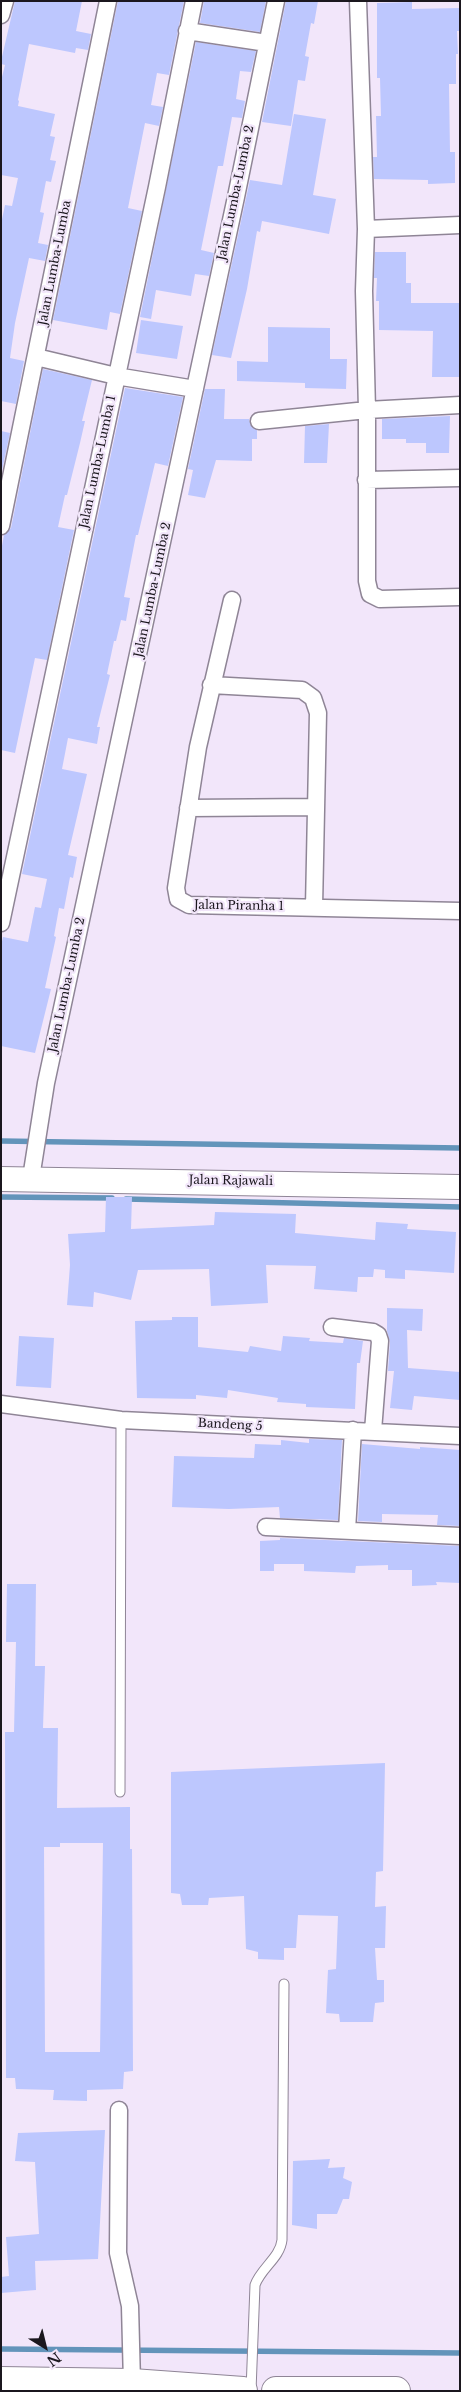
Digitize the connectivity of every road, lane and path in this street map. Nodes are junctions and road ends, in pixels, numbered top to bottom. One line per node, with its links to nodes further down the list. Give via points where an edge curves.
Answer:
1 (5, 1): 6 (street)
2 (108, 1): 11 (street, Jalan Lumba-Lumba)
3 (194, 1): 7 (street, Jalan Lumba-Lumba 1)
4 (276, 1): 8 (street, Jalan Lumba-Lumba 2)
5 (358, 1): 10 (street)
6 (1, 15)
7 (187, 31): 8 (street); 12 (street, Jalan Lumba-Lumba 1)
8 (267, 43): 13 (street, Jalan Lumba-Lumba 2)
9 (460, 225): 10 (street)
10 (366, 229): 15 (street)
11 (36, 357): 12 (street); 19 (street, Jalan Lumba-Lumba)
12 (116, 376): 13 (street); 27 (street, Jalan Lumba-Lumba 1)
13 (195, 389): 28 (street, Jalan Lumba-Lumba 2, via 46,1082)
14 (460, 405): 15 (street)
15 (367, 410): 16 (street); 18 (street)
16 (259, 421)
17 (460, 478): 18 (street)
18 (366, 480): 20 (street, via 367,581 370,594 380,599)
19 (1, 526)
20 (460, 597)
21 (232, 600): 22 (street, Jalan Piranha 1)
22 (211, 685): 23 (street, via 302,690 313,698 318,713); 24 (street, Jalan Piranha 1)
23 (316, 807): 24 (street); 25 (street)
24 (188, 808): 25 (street, Jalan Piranha 1, via 176,888 178,899 189,905)
25 (314, 907): 26 (street, Jalan Piranha 1)
26 (460, 911)
27 (1, 923)
28 (31, 1178): 29 (main road, Jalan Rajawali); 30 (main road, Jalan Rajawali)
29 (1, 1179)
30 (460, 1187)
31 (332, 1327): 35 (street, via 378,1335)
32 (1, 1404): 33 (street, Bandeng 5)
33 (121, 1420): 34 (street, Bandeng 5); 40 (lane)
34 (353, 1430): 35 (street, Bandeng 5); 38 (street)
35 (372, 1431): 36 (street, Bandeng 5)
36 (460, 1436)
37 (266, 1527): 38 (street)
38 (347, 1530): 39 (street)
39 (460, 1536)
40 (120, 1792)
41 (284, 1984): 47 (lane, via 282,2240 279,2251 256,2285)
42 (119, 2110): 43 (street, via 118,2253 130,2306)
43 (132, 2383): 44 (highway); 46 (highway)
44 (15, 2385)
45 (316, 2390): 48 (highway); 49 (highway)
46 (243, 2391)
47 (251, 2391)
48 (276, 2391)
49 (396, 2391)

